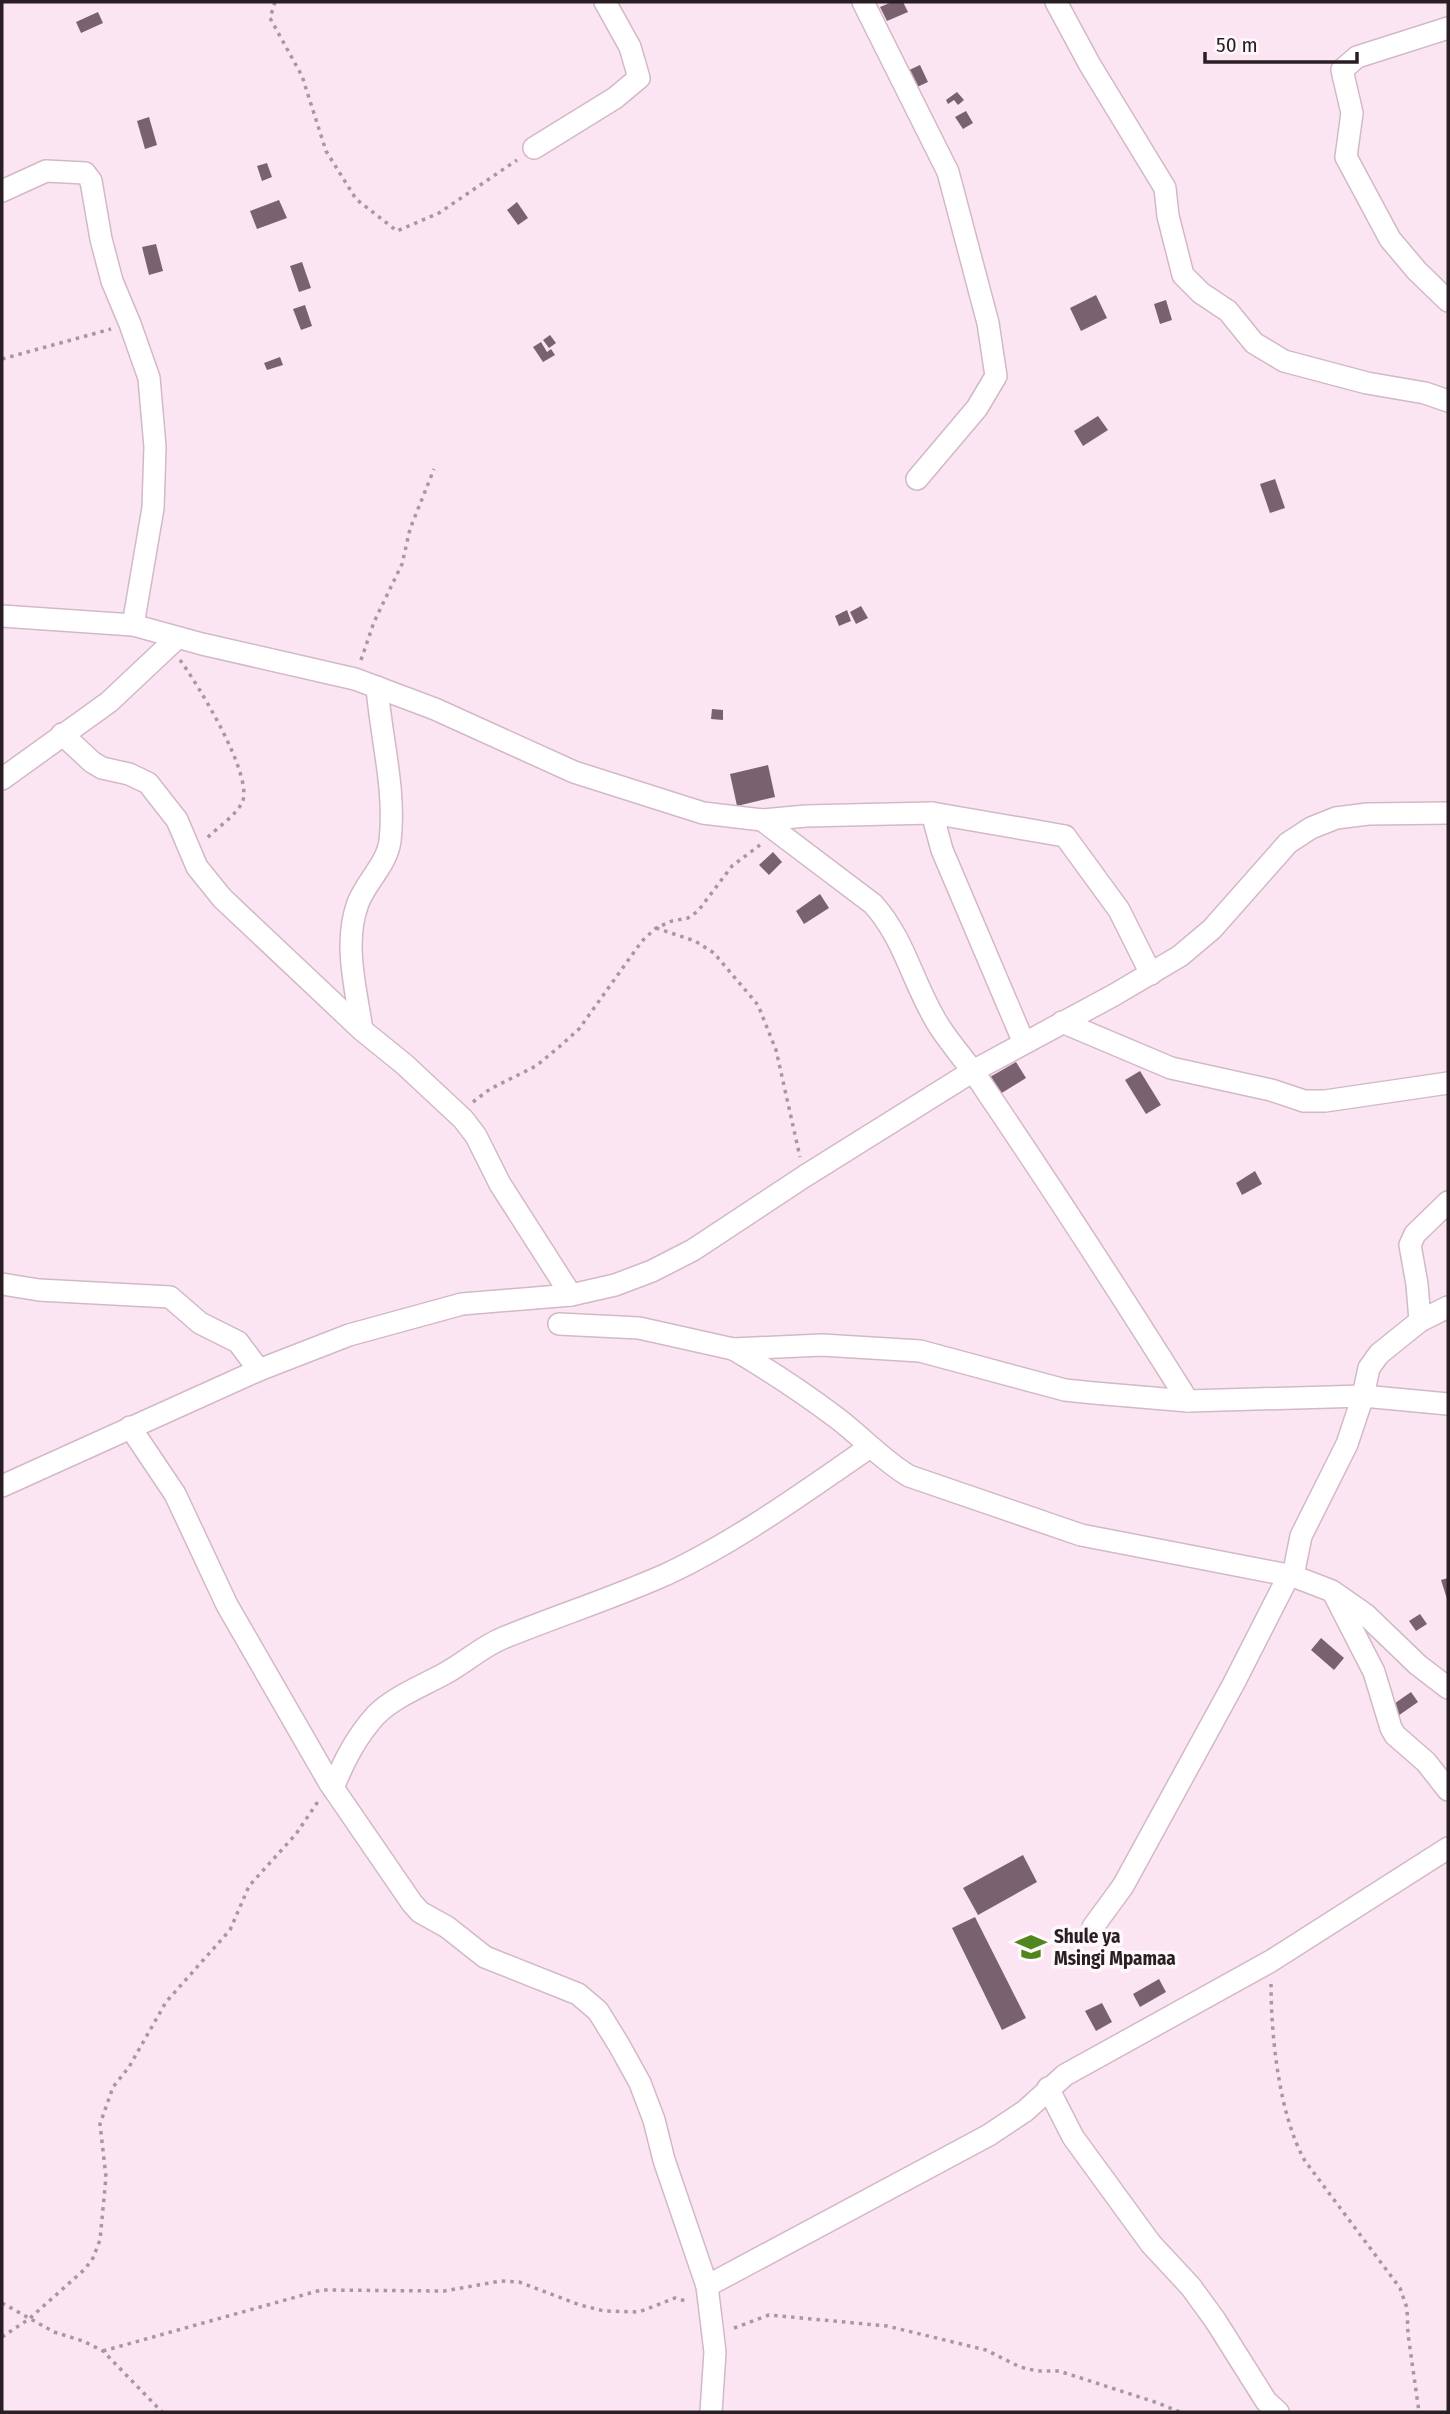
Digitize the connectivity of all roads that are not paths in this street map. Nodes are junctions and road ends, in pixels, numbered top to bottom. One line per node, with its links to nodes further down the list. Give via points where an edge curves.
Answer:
1 (605, 2): 5 (street, via 630,47 639,78)
2 (863, 2): 9 (street, via 948,172 988,323 996,376 977,408)
3 (1056, 2): 8 (street, via 1165,188 1183,275 1228,311 1254,343 1284,361)
4 (1448, 28): 7 (street, via 1357,57 1342,70 1352,113 1346,157 1390,239)
5 (534, 148)
6 (2, 191): 11 (street, via 46,171 86,173 91,180 112,281 149,378 155,447 153,508)
7 (1448, 301)
8 (1448, 401)
9 (917, 479)
10 (2, 616): 11 (street)
11 (133, 625): 12 (street)
12 (174, 642): 13 (street); 14 (street, via 108,702)
13 (377, 687): 18 (street, via 574,772 683,807); 21 (street, via 391,813 390,845 353,919 351,945)
14 (62, 734): 15 (street); 21 (street, via 102,768 148,783 177,820 197,867 237,914)
15 (2, 779)
16 (932, 813): 18 (street, via 819,815); 19 (street, via 1065,836 1119,910); 22 (street, via 942,850)
17 (1448, 813): 19 (street, via 1368,814 1336,818 1311,828 1288,843 1212,929)
18 (770, 826): 23 (street, via 885,918 926,1006)
19 (1150, 974): 20 (street)
20 (1062, 1021): 22 (street); 24 (street, via 1171,1068 1304,1101)
21 (362, 1030): 27 (street, via 463,1119)
22 (1024, 1043): 23 (street)
23 (973, 1071): 27 (street, via 693,1250 615,1285); 34 (street)
24 (1448, 1083)
25 (1448, 1202): 29 (street, via 1415,1234 1410,1245)
26 (2, 1284): 32 (street, via 170,1297 200,1323 237,1342)
27 (571, 1295): 32 (street, via 461,1304 349,1335)
28 (1448, 1307): 29 (street)
29 (1420, 1321): 33 (street, via 1379,1354 1369,1368)
30 (559, 1324): 31 (street, via 639,1328)
31 (733, 1349): 34 (street, via 822,1345 920,1351 1065,1390); 37 (street, via 778,1375)
32 (258, 1370): 36 (street)
33 (1363, 1396): 34 (street); 35 (street); 39 (street, via 1348,1444 1301,1535)
34 (1188, 1401)
35 (1448, 1404)
36 (131, 1427): 38 (street); 42 (street, via 175,1494 226,1605)
37 (870, 1447): 39 (street, via 909,1476 1080,1535); 42 (street, via 734,1539 620,1594 478,1650 456,1668 396,1700 364,1731)
38 (2, 1486)
39 (1291, 1575): 40 (street); 45 (street, via 1123,1886)
40 (1332, 1591): 41 (street); 43 (street, via 1370,1662 1395,1735 1426,1762)
41 (1448, 1688)
42 (331, 1785): 47 (street, via 420,1912 485,1957 578,1994 598,2011 640,2083)
43 (1448, 1790)
44 (1448, 1848): 46 (street, via 1271,1961 1095,2057)
45 (1093, 1927)
46 (1048, 2088): 47 (street, via 1025,2111 989,2135); 49 (street, via 1073,2137 1151,2244 1191,2287 1266,2401)
47 (707, 2286): 48 (street, via 715,2369)
48 (711, 2412)
49 (1278, 2412)

